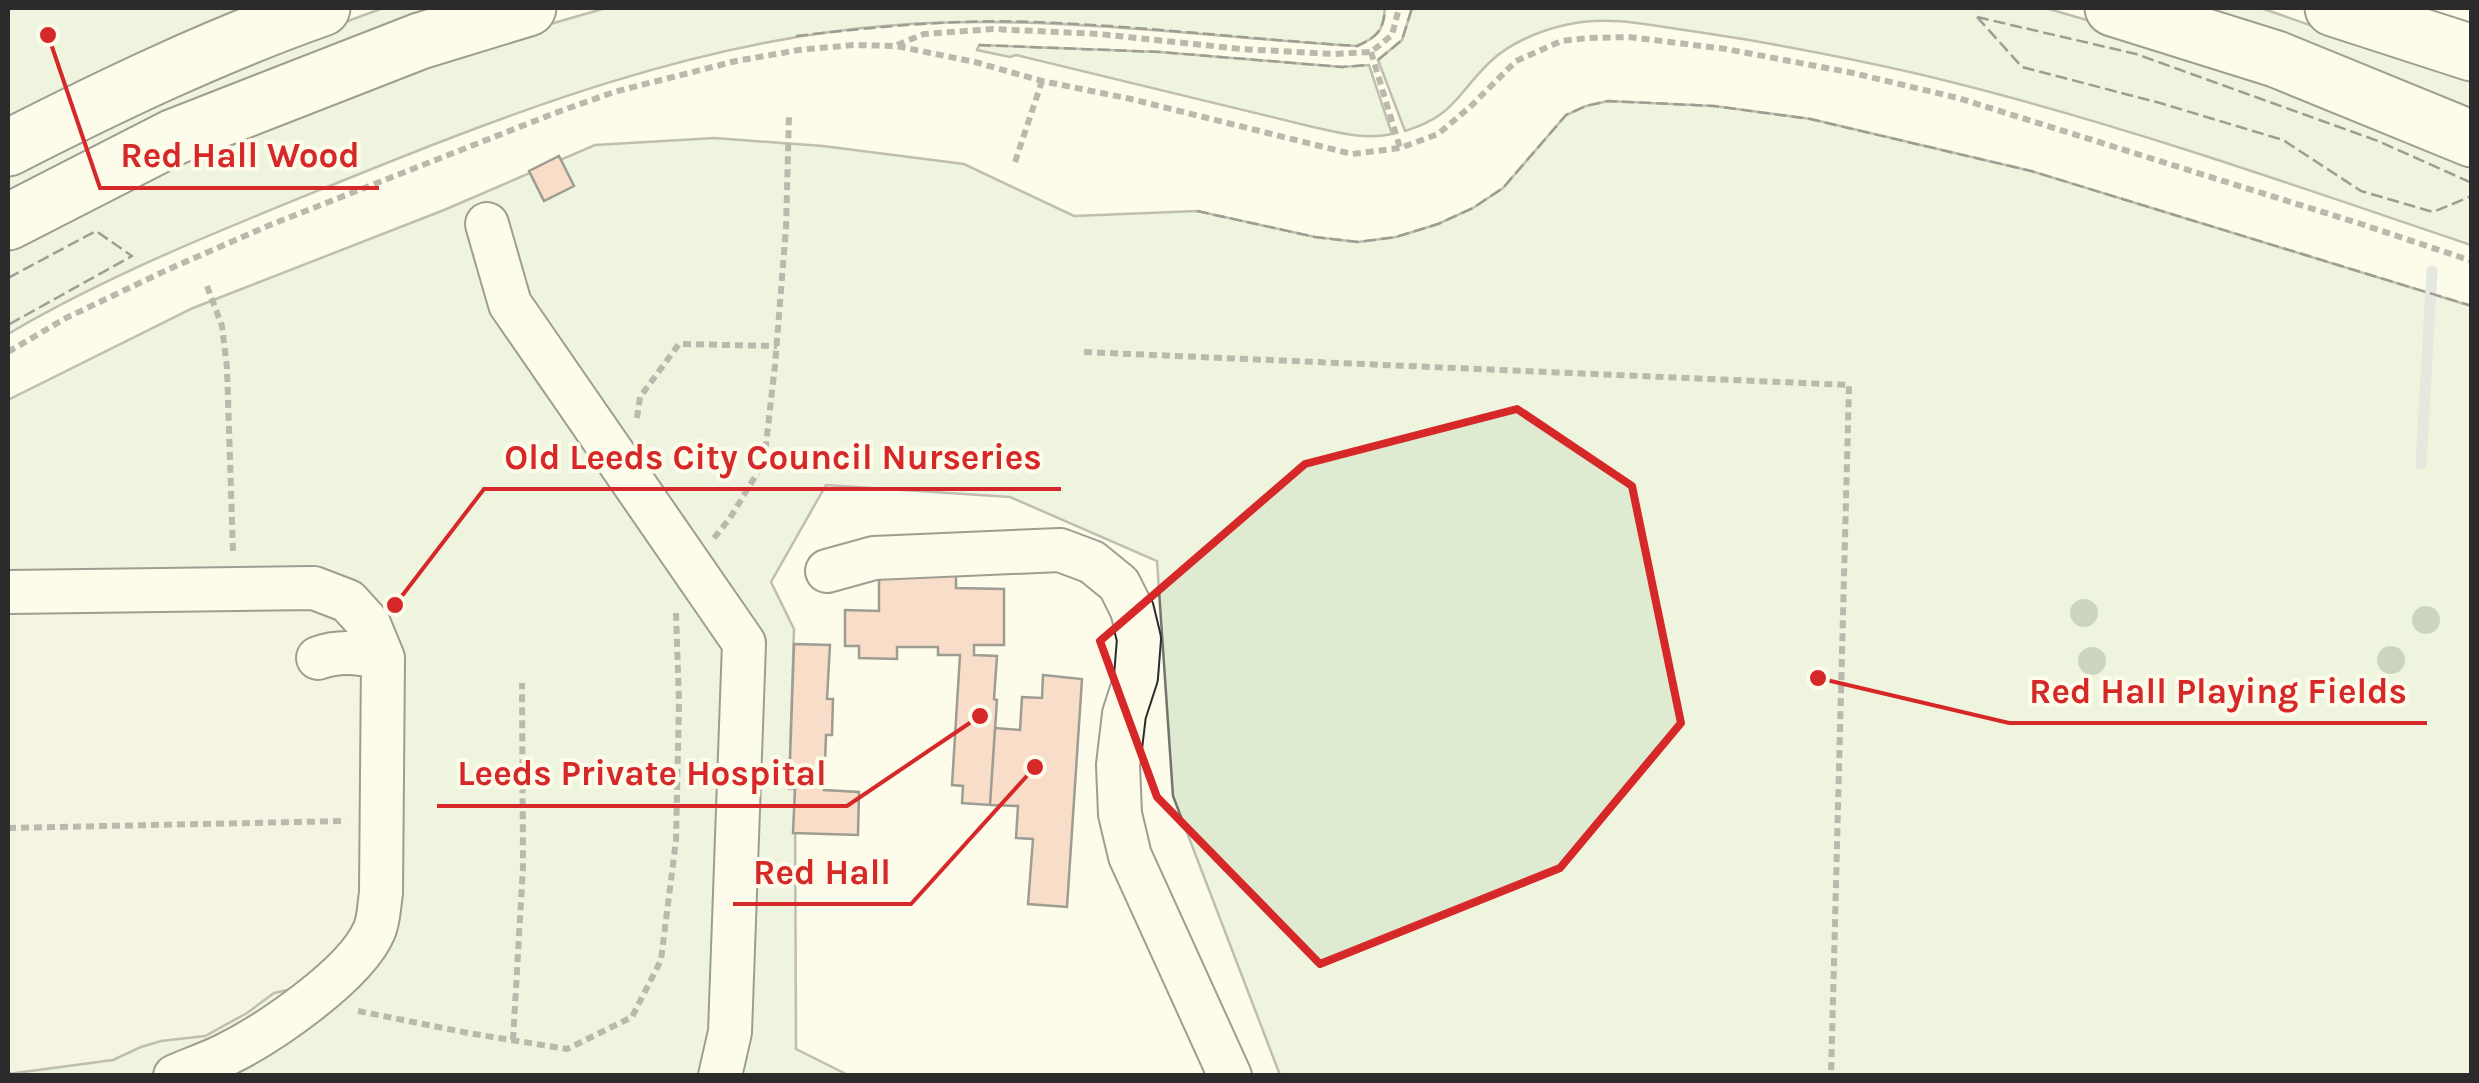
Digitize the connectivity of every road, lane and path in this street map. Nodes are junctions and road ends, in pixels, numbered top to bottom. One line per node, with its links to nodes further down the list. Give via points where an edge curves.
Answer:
1 (322, 8): 12 (highway, via 112,96)
2 (528, 8): 15 (highway, via 420,41 174,137)
3 (1399, 8): 7 (path, via 1392,35)
4 (2113, 8): 11 (highway, via 2276,59)
5 (2333, 8): 8 (highway)
6 (896, 46): 7 (path, via 924,34 993,29); 9 (path); 20 (path, via 799,50 614,92 270,225 66,318)
7 (1372, 52): 13 (path)
8 (2472, 53)
9 (1042, 81): 13 (path, via 1352,154); 14 (path)
10 (789, 115): 19 (path)
11 (2472, 140)
12 (8, 148)
13 (1400, 148): 17 (path, via 1438,134 1530,54 1561,41 1629,37 1726,49 1958,98)
14 (1015, 162)
15 (8, 222)
16 (486, 224): 22 (street, via 510,304)
17 (2472, 262)
18 (207, 286): 25 (path, via 222,326 227,368)
19 (776, 346): 22 (path, via 679,344 640,397 634,443); 23 (path, via 764,462)
20 (8, 352)
21 (1084, 352): 37 (path, via 1849,386)
22 (640, 492): 23 (street)
23 (692, 567): 33 (path, via 678,585 676,840 661,960 632,1017 567,1049); 35 (street, via 744,643 730,1032)
24 (827, 571): 36 (street, via 874,558 1060,550 1092,562 1119,584 1138,639 1118,764 1120,814 1130,856)
25 (234, 589): 26 (street); 28 (street, via 314,588 348,600)
26 (8, 592)
27 (318, 658): 28 (street)
28 (383, 658): 30 (street)
29 (522, 684): 33 (path, via 523,867)
30 (382, 820): 31 (path); 32 (street, via 375,930 328,987)
31 (8, 828)
32 (297, 1009): 33 (path, via 367,1011); 34 (street, via 227,1054)
33 (513, 1040)
34 (174, 1076)
35 (720, 1076)
36 (1230, 1076)
37 (1832, 1076)

